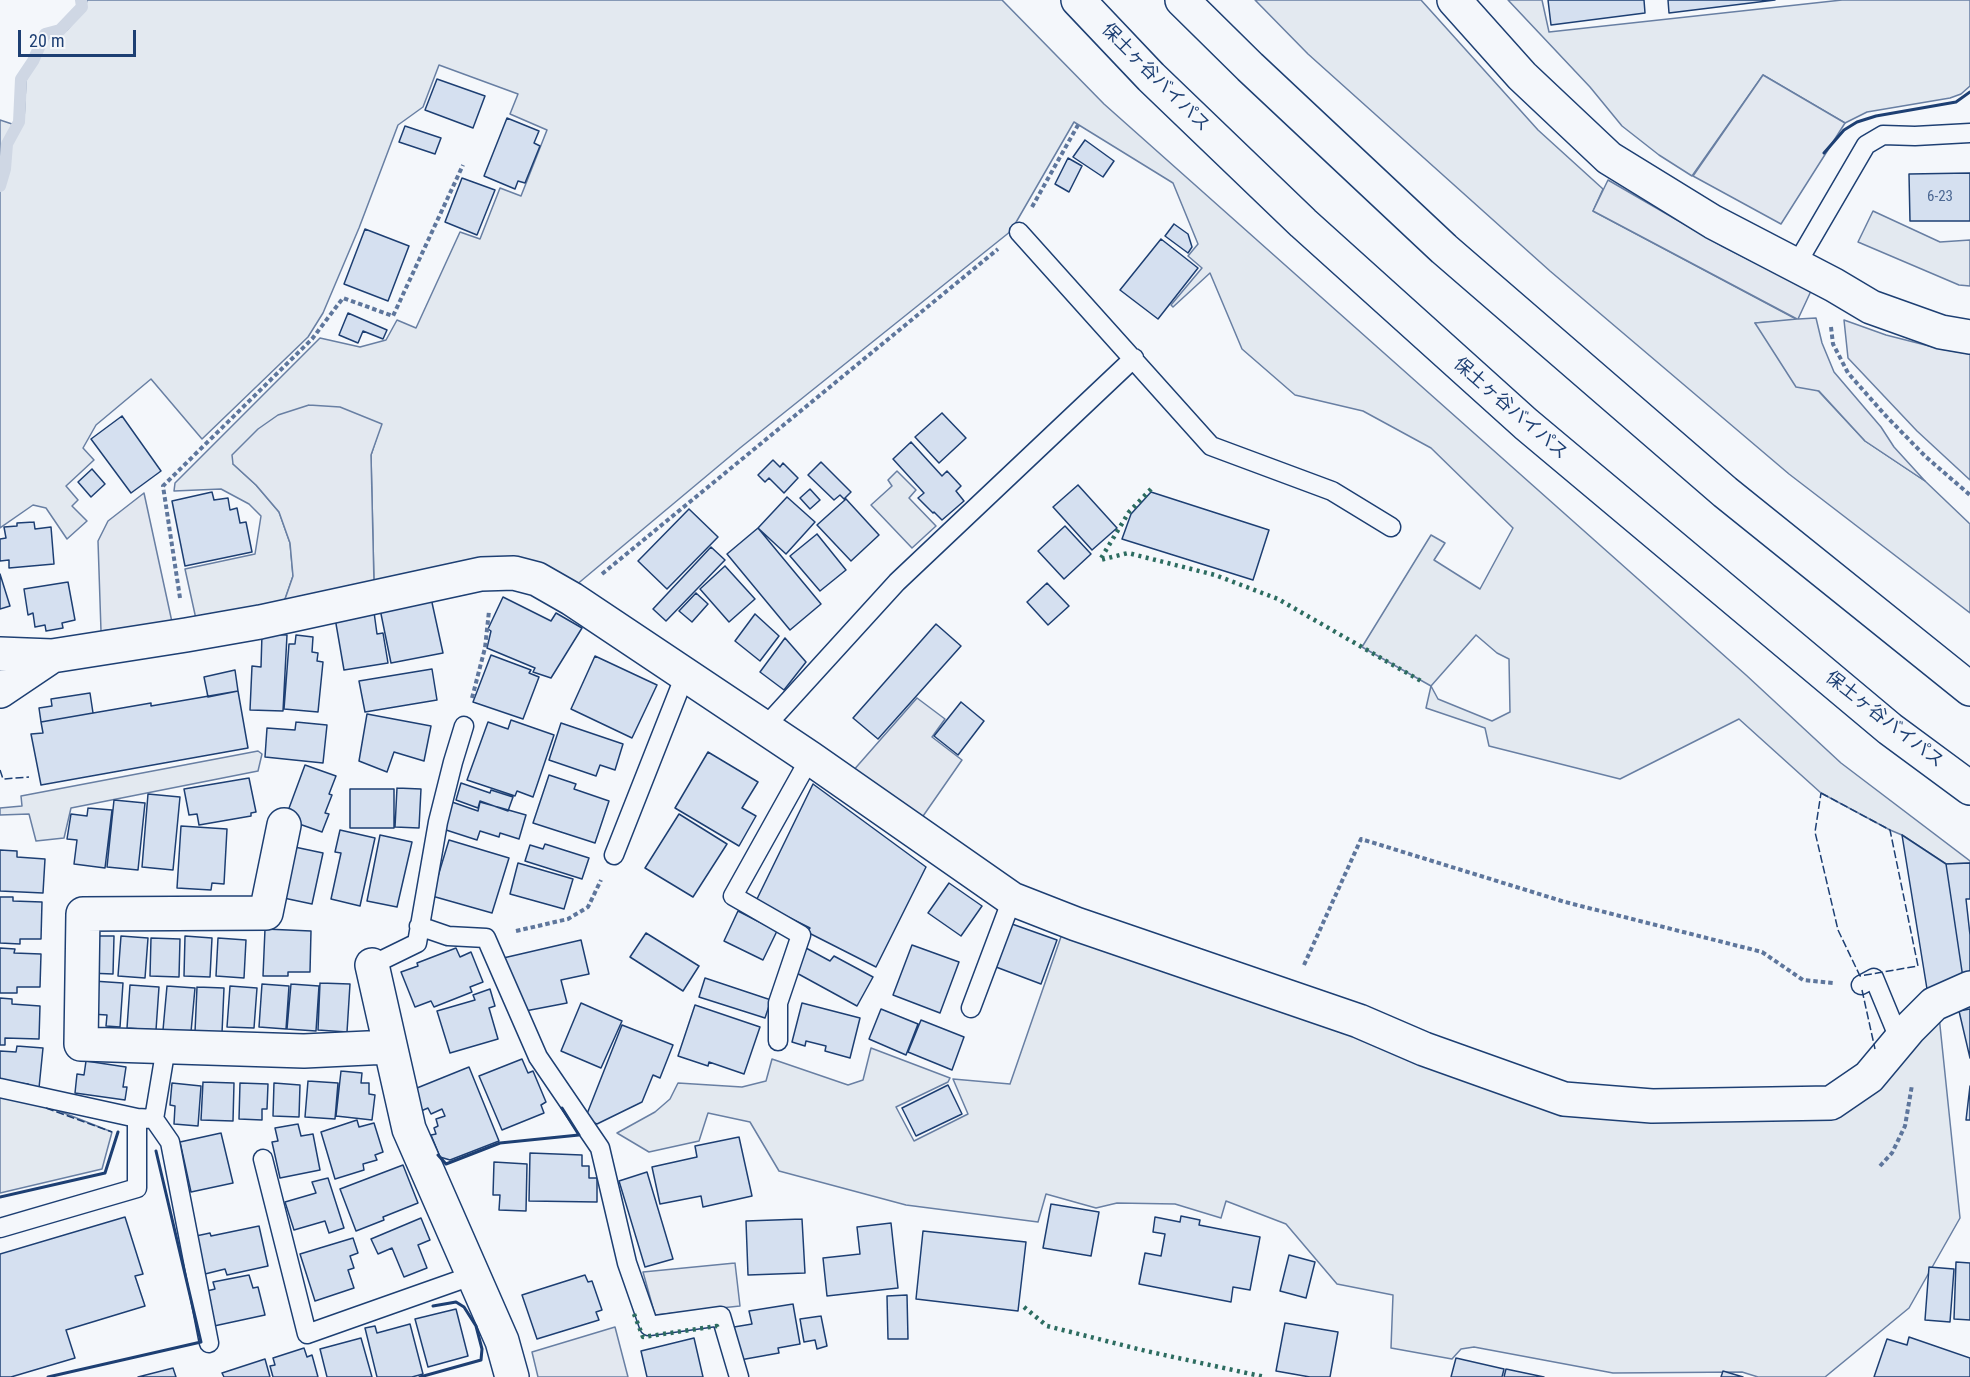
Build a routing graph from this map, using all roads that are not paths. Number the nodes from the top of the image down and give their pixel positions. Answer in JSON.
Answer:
{"nodes":[{"id":1,"x":1078,"y":0,"type":"edge"},
{"id":2,"x":1182,"y":0,"type":"edge"},
{"id":3,"x":1455,"y":0,"type":"edge"},
{"id":4,"x":1970,"y":133,"type":"edge"},
{"id":5,"x":1018,"y":232,"type":"road end"},
{"id":6,"x":1796,"y":265,"type":"junction"},
{"id":7,"x":1970,"y":337,"type":"edge"},
{"id":8,"x":1134,"y":358,"type":"junction"},
{"id":9,"x":1391,"y":527,"type":"dead end"},
{"id":10,"x":0,"y":654,"type":"edge"},
{"id":11,"x":52,"y":657,"type":"junction"},
{"id":12,"x":685,"y":675,"type":"junction"},
{"id":13,"x":1970,"y":689,"type":"edge"},
{"id":14,"x":0,"y":691,"type":"edge"},
{"id":15,"x":464,"y":726,"type":"road end"},
{"id":16,"x":764,"y":729,"type":"junction"},
{"id":17,"x":810,"y":758,"type":"junction"},
{"id":18,"x":1970,"y":788,"type":"edge"},
{"id":19,"x":284,"y":825,"type":"dead end"},
{"id":20,"x":614,"y":855,"type":"road end"},
{"id":21,"x":1012,"y":899,"type":"junction"},
{"id":22,"x":419,"y":926,"type":"junction"},
{"id":23,"x":372,"y":965,"type":"joint"},
{"id":24,"x":1861,"y":985,"type":"road end"},
{"id":25,"x":1970,"y":988,"type":"edge"},
{"id":26,"x":971,"y":1008,"type":"dead end"},
{"id":27,"x":1905,"y":1034,"type":"junction"},
{"id":28,"x":778,"y":1041,"type":"dead end"},
{"id":29,"x":166,"y":1047,"type":"junction"},
{"id":30,"x":389,"y":1047,"type":"junction"},
{"id":31,"x":0,"y":1088,"type":"edge"},
{"id":32,"x":146,"y":1118,"type":"junction"},
{"id":33,"x":263,"y":1159,"type":"dead end"},
{"id":34,"x":0,"y":1228,"type":"edge"},
{"id":35,"x":474,"y":1275,"type":"junction"},
{"id":36,"x":209,"y":1342,"type":"dead end"},
{"id":37,"x":512,"y":1377,"type":"edge"},
{"id":38,"x":739,"y":1377,"type":"edge"}],
"edges":[{"from":1,"to":18,"type":"main road","name":"保土ヶ谷バイパス"},
{"from":2,"to":13,"type":"main road"},
{"from":3,"to":6,"type":"main road"},
{"from":4,"to":6,"type":"lane"},
{"from":5,"to":8,"type":"lane"},
{"from":6,"to":7,"type":"main road"},
{"from":8,"to":9,"type":"lane"},
{"from":8,"to":16,"type":"lane"},
{"from":10,"to":11,"type":"main road"},
{"from":11,"to":12,"type":"main road"},
{"from":11,"to":14,"type":"main road"},
{"from":12,"to":16,"type":"main road"},
{"from":12,"to":20,"type":"lane"},
{"from":15,"to":22,"type":"lane"},
{"from":16,"to":17,"type":"main road"},
{"from":17,"to":21,"type":"main road"},
{"from":17,"to":28,"type":"lane"},
{"from":19,"to":29,"type":"main road"},
{"from":21,"to":26,"type":"lane"},
{"from":21,"to":27,"type":"main road"},
{"from":22,"to":23,"type":"lane"},
{"from":22,"to":38,"type":"lane"},
{"from":23,"to":30,"type":"main road"},
{"from":24,"to":27,"type":"lane"},
{"from":25,"to":27,"type":"main road"},
{"from":29,"to":30,"type":"main road"},
{"from":29,"to":32,"type":"lane"},
{"from":30,"to":35,"type":"main road"},
{"from":31,"to":32,"type":"lane"},
{"from":32,"to":34,"type":"lane"},
{"from":32,"to":36,"type":"lane"},
{"from":33,"to":35,"type":"lane"},
{"from":35,"to":37,"type":"main road"}]}
